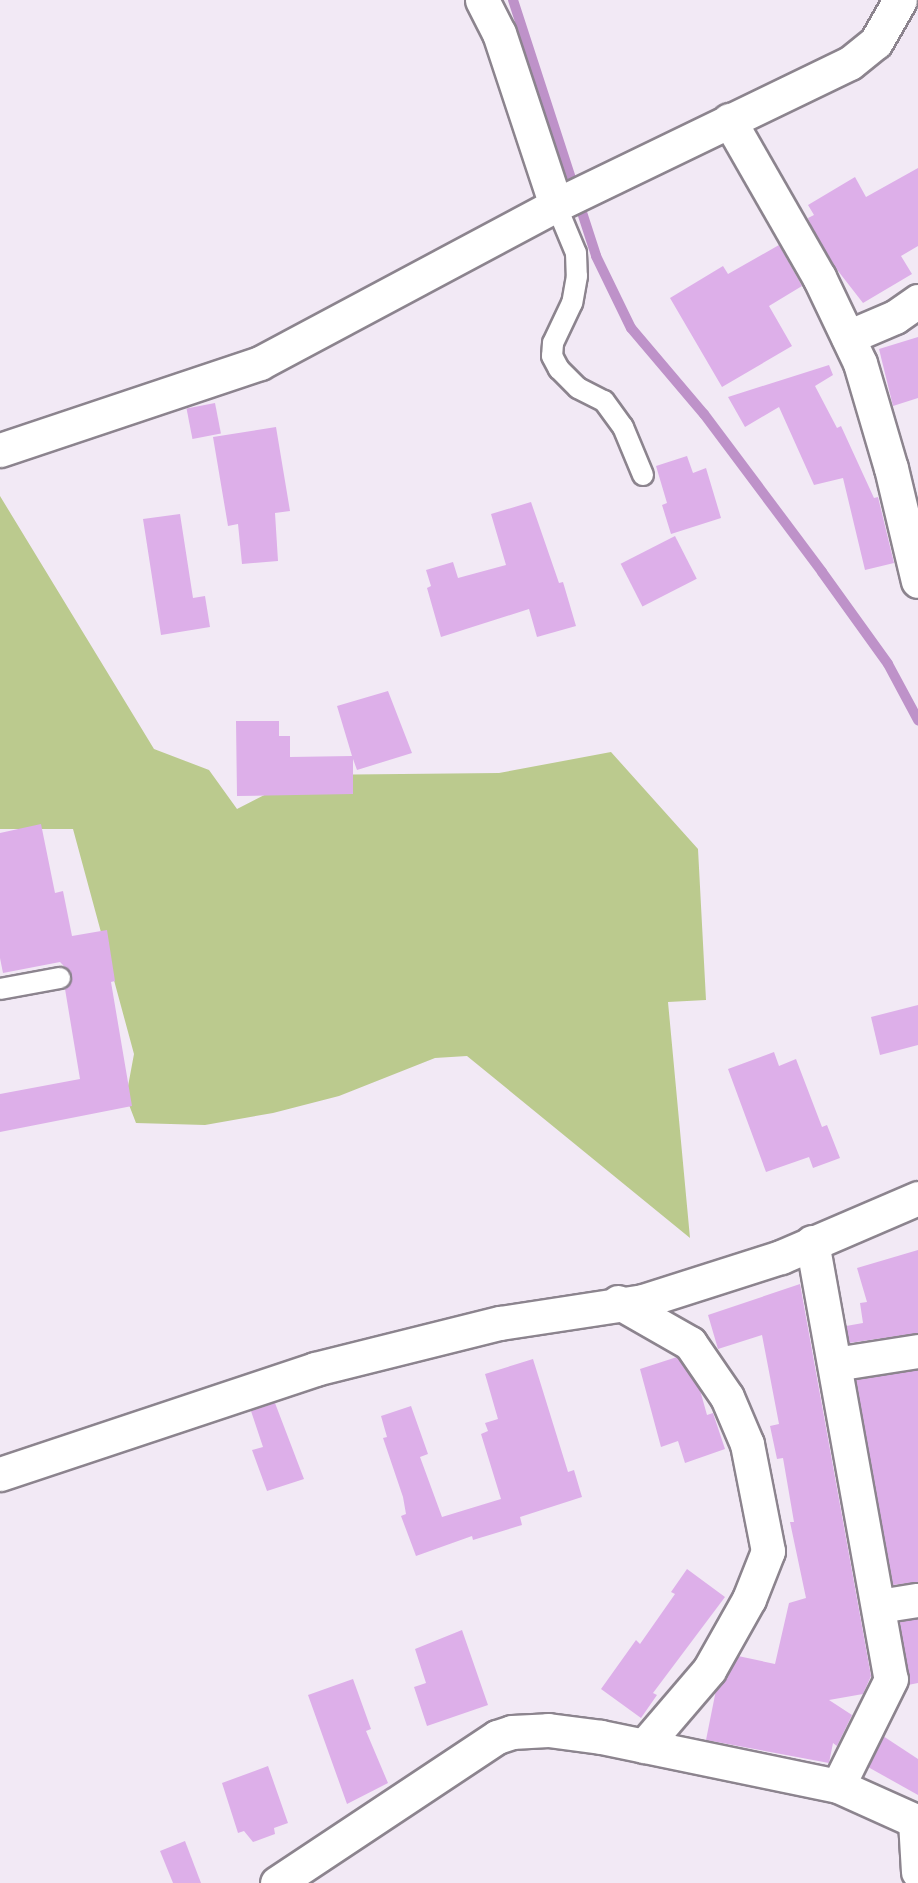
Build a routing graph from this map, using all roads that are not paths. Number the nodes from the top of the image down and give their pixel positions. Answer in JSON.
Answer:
{"nodes":[{"id":1,"x":482,"y":0,"type":"edge"},
{"id":2,"x":900,"y":0,"type":"edge"},
{"id":3,"x":729,"y":120,"type":"junction"},
{"id":4,"x":573,"y":196,"type":"junction"},
{"id":5,"x":918,"y":301,"type":"edge"},
{"id":6,"x":848,"y":337,"type":"junction"},
{"id":7,"x":0,"y":450,"type":"edge"},
{"id":8,"x":643,"y":475,"type":"dead end"},
{"id":9,"x":918,"y":581,"type":"edge"},
{"id":10,"x":60,"y":978,"type":"dead end"},
{"id":11,"x":0,"y":989,"type":"edge"},
{"id":12,"x":918,"y":1198,"type":"edge"},
{"id":13,"x":812,"y":1242,"type":"junction"},
{"id":14,"x":618,"y":1302,"type":"junction"},
{"id":15,"x":918,"y":1350,"type":"edge"},
{"id":16,"x":835,"y":1364,"type":"junction"},
{"id":17,"x":0,"y":1474,"type":"edge"},
{"id":18,"x":918,"y":1600,"type":"edge"},
{"id":19,"x":879,"y":1606,"type":"junction"},
{"id":20,"x":644,"y":1746,"type":"junction"},
{"id":21,"x":838,"y":1786,"type":"junction"},
{"id":22,"x":916,"y":1822,"type":"edge"},
{"id":23,"x":918,"y":1872,"type":"edge"},
{"id":24,"x":277,"y":1883,"type":"edge"}],
"edges":[{"from":1,"to":4,"type":"street"},
{"from":2,"to":3,"type":"street"},
{"from":3,"to":4,"type":"street"},
{"from":3,"to":6,"type":"street"},
{"from":4,"to":7,"type":"street"},
{"from":4,"to":8,"type":"lane"},
{"from":5,"to":6,"type":"street"},
{"from":6,"to":9,"type":"street"},
{"from":10,"to":11,"type":"lane"},
{"from":12,"to":13,"type":"street"},
{"from":13,"to":14,"type":"street"},
{"from":13,"to":16,"type":"street"},
{"from":14,"to":17,"type":"street"},
{"from":14,"to":20,"type":"street"},
{"from":15,"to":16,"type":"street"},
{"from":16,"to":19,"type":"street"},
{"from":18,"to":19,"type":"street"},
{"from":19,"to":21,"type":"street"},
{"from":20,"to":21,"type":"street"},
{"from":20,"to":24,"type":"street"},
{"from":21,"to":22,"type":"street"},
{"from":22,"to":23,"type":"street"}]}
